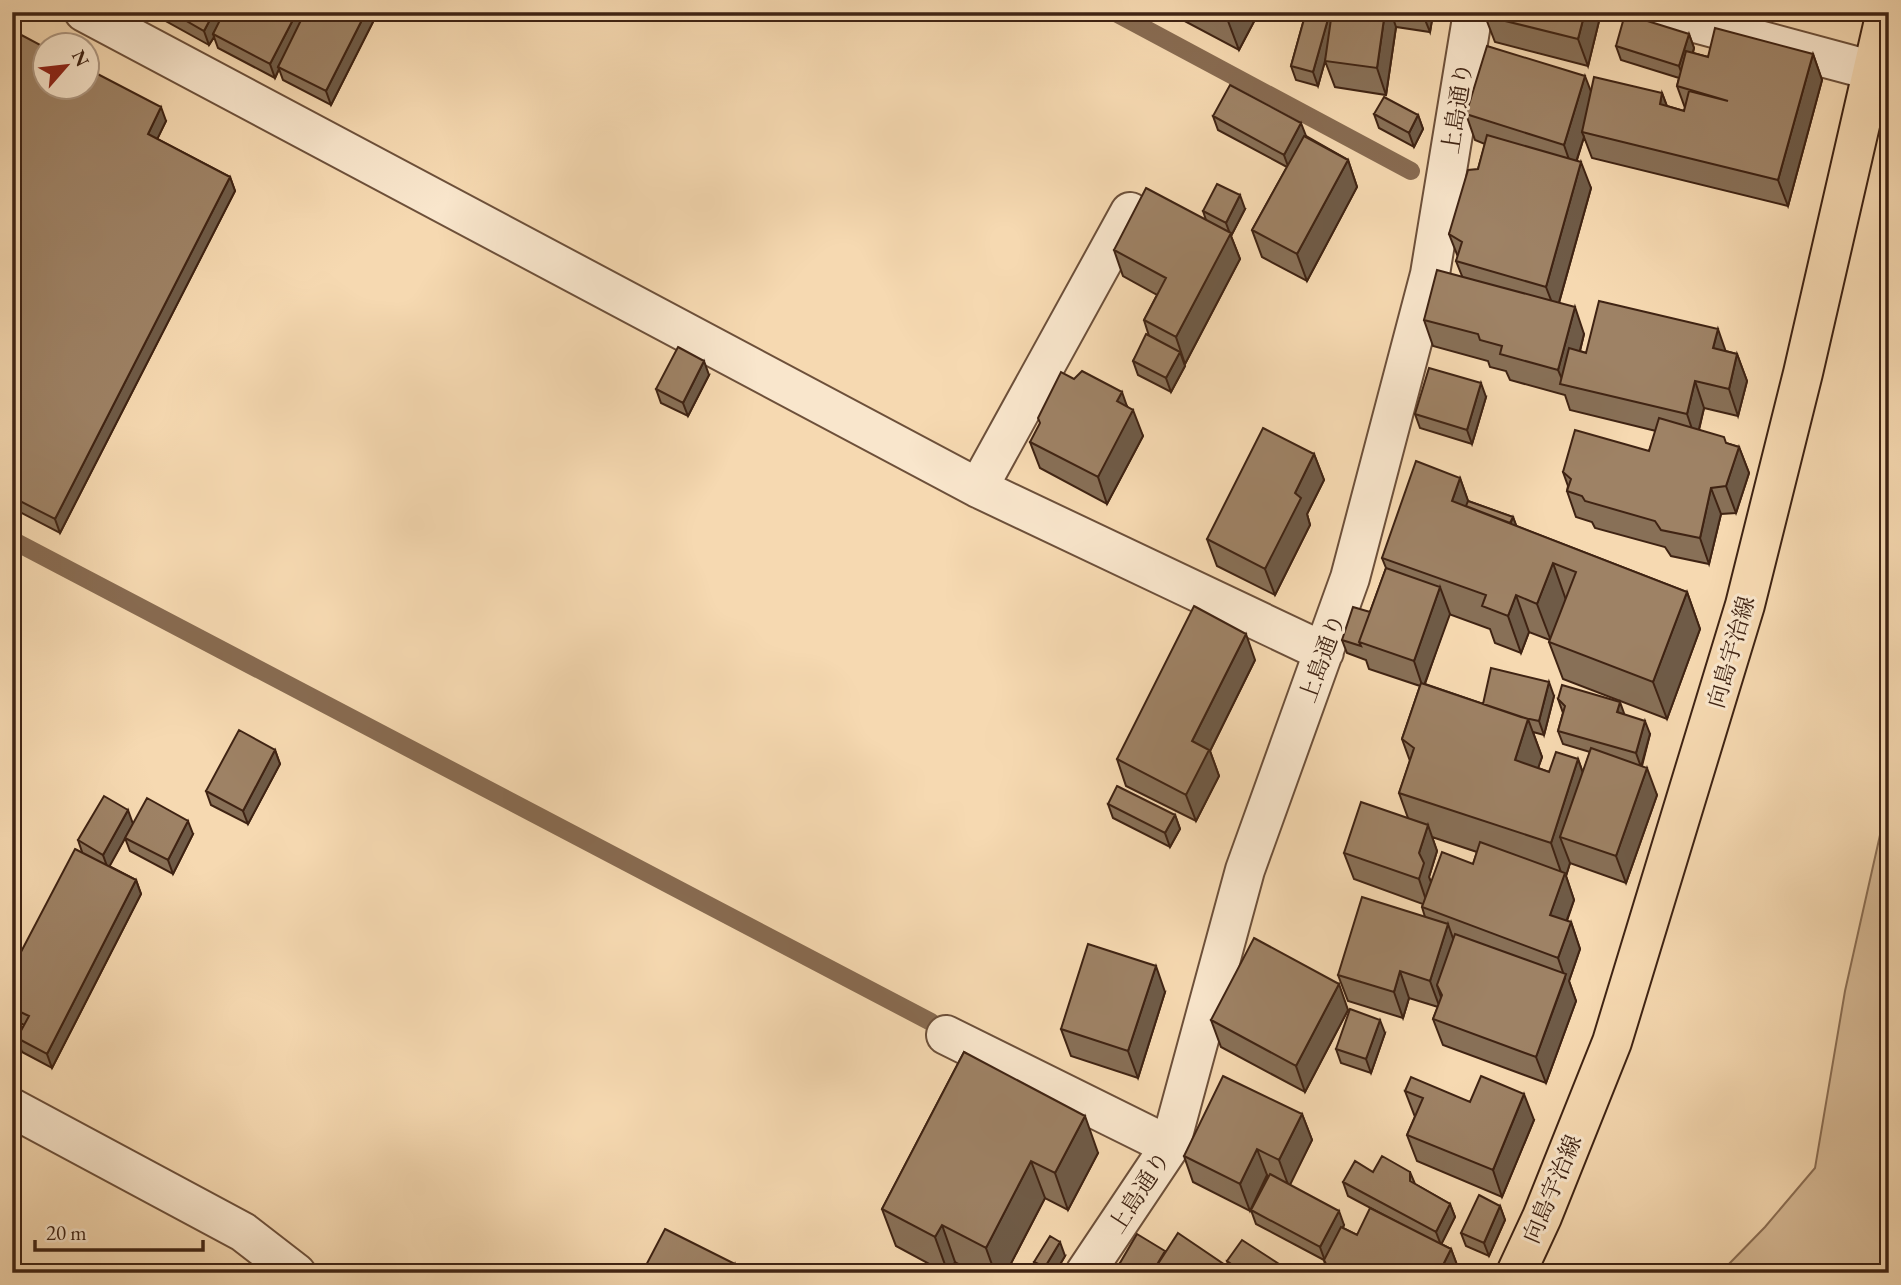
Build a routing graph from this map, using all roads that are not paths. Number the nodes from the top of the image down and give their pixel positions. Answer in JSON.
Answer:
{"nodes":[{"id":1,"x":85,"y":12,"type":"edge"},
{"id":2,"x":1473,"y":12,"type":"edge"},
{"id":3,"x":1654,"y":12,"type":"edge"},
{"id":4,"x":1886,"y":12,"type":"edge"},
{"id":5,"x":1874,"y":71,"type":"junction"},
{"id":6,"x":1130,"y":212,"type":"edge"},
{"id":7,"x":978,"y":488,"type":"junction"},
{"id":8,"x":1324,"y":652,"type":"junction"},
{"id":9,"x":946,"y":1035,"type":"dead end"},
{"id":10,"x":12,"y":1108,"type":"edge"},
{"id":11,"x":1170,"y":1146,"type":"junction"},
{"id":12,"x":296,"y":1273,"type":"edge"},
{"id":13,"x":1085,"y":1273,"type":"edge"},
{"id":14,"x":1516,"y":1273,"type":"edge"}],
"edges":[{"from":1,"to":7,"type":"street"},
{"from":2,"to":8,"type":"street","name":"上島通り"},
{"from":3,"to":5,"type":"street"},
{"from":4,"to":5,"type":"main road","name":"向島宇治線"},
{"from":5,"to":14,"type":"main road","name":"向島宇治線"},
{"from":6,"to":7,"type":"street"},
{"from":7,"to":8,"type":"street"},
{"from":8,"to":11,"type":"street","name":"上島通り"},
{"from":9,"to":11,"type":"street"},
{"from":10,"to":12,"type":"street"},
{"from":11,"to":13,"type":"street","name":"上島通り"}]}
